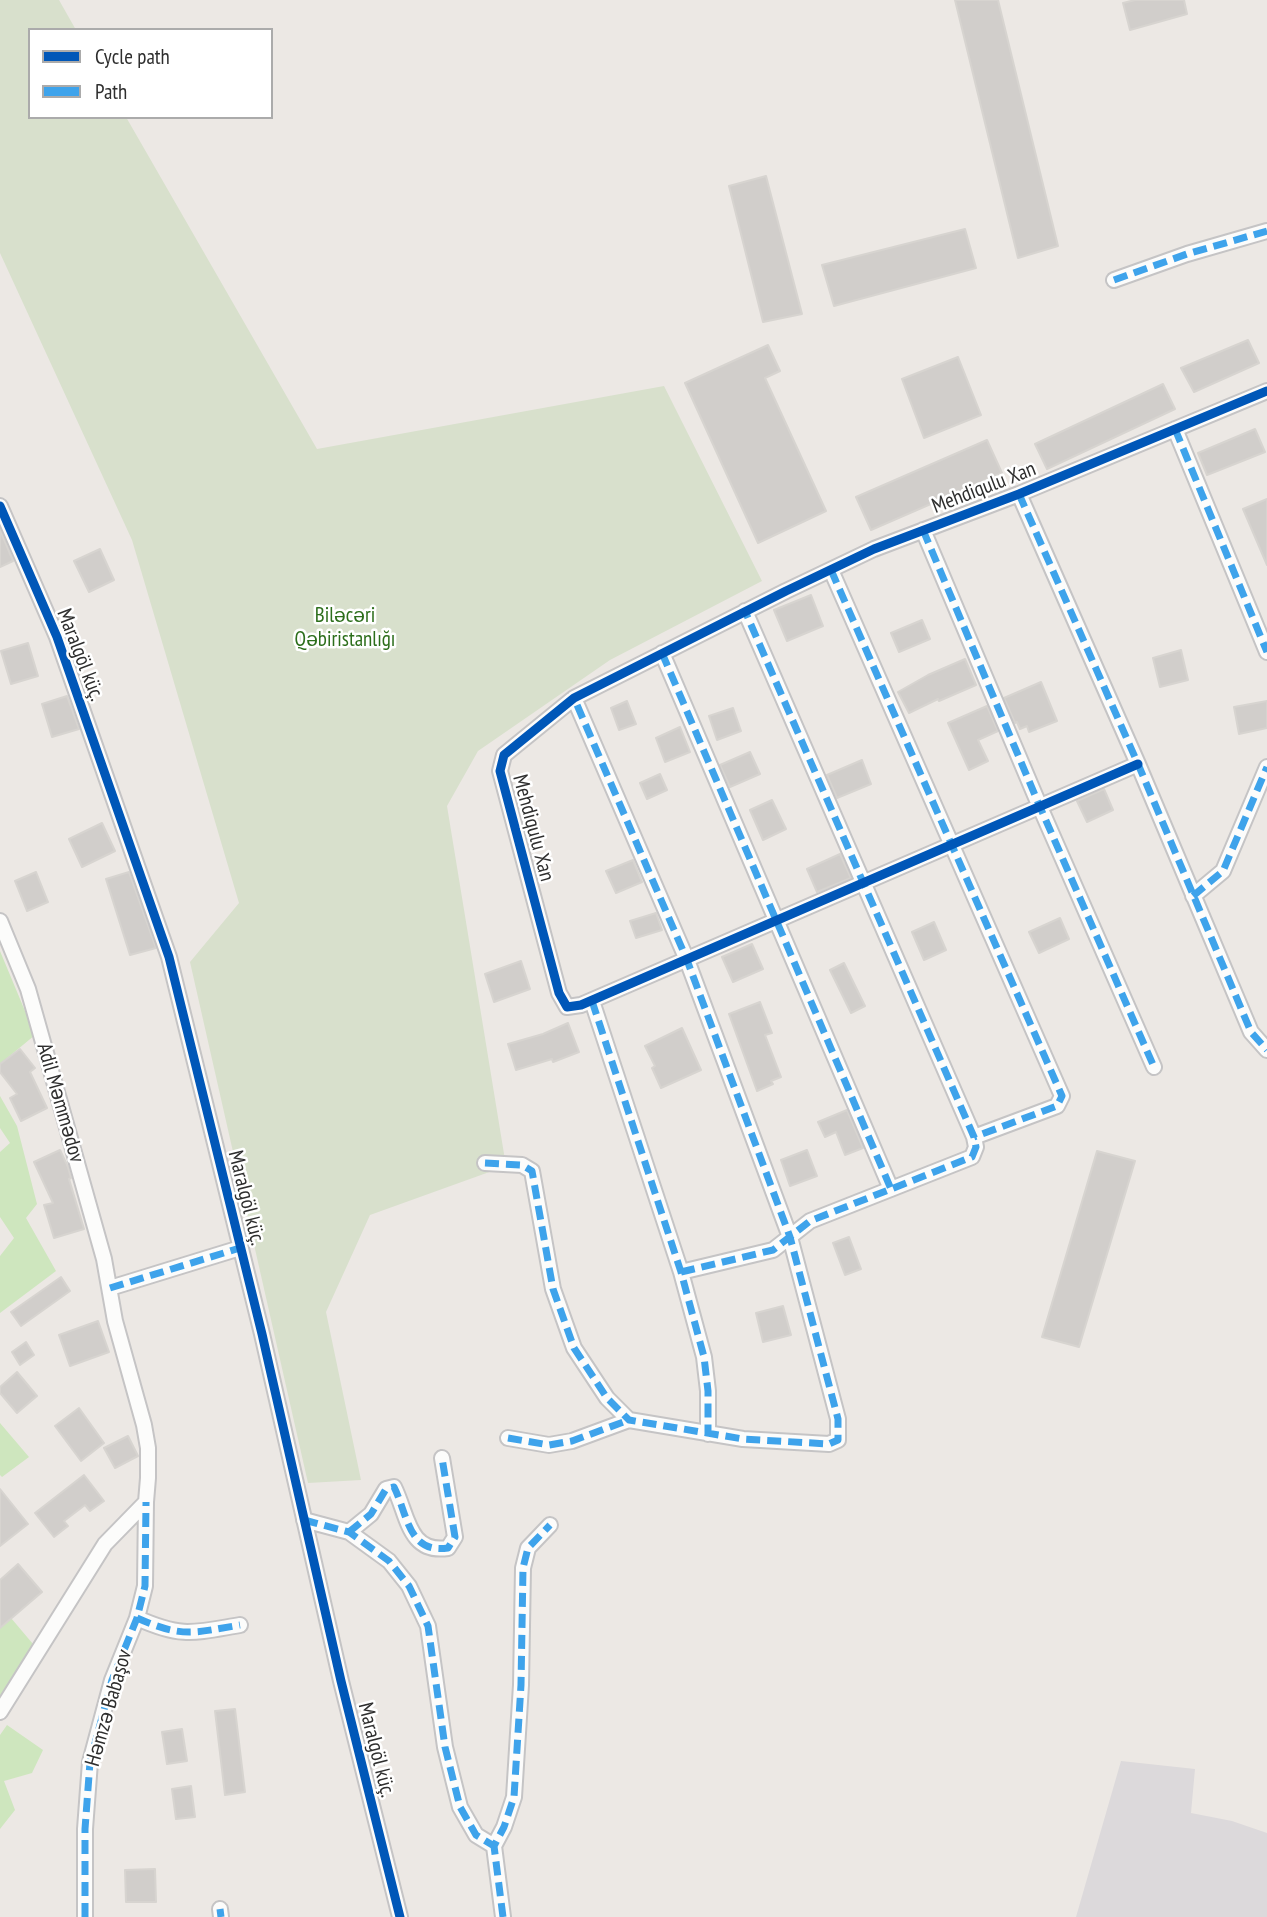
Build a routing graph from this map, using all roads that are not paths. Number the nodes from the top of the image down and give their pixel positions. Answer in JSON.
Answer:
{"nodes":[{"id":1,"x":1267,"y":231,"type":"edge"},
{"id":2,"x":1114,"y":280,"type":"dead end"},
{"id":3,"x":1267,"y":391,"type":"edge"},
{"id":4,"x":1175,"y":429,"type":"junction"},
{"id":5,"x":1019,"y":494,"type":"junction"},
{"id":6,"x":0,"y":506,"type":"edge"},
{"id":7,"x":923,"y":530,"type":"junction"},
{"id":8,"x":831,"y":570,"type":"junction"},
{"id":9,"x":745,"y":611,"type":"junction"},
{"id":10,"x":1267,"y":652,"type":"edge"},
{"id":11,"x":662,"y":653,"type":"junction"},
{"id":12,"x":574,"y":698,"type":"junction"},
{"id":13,"x":1138,"y":764,"type":"junction"},
{"id":14,"x":1267,"y":767,"type":"edge"},
{"id":15,"x":1040,"y":807,"type":"junction"},
{"id":16,"x":951,"y":845,"type":"junction"},
{"id":17,"x":864,"y":883,"type":"junction"},
{"id":18,"x":1194,"y":896,"type":"junction"},
{"id":19,"x":0,"y":921,"type":"edge"},
{"id":20,"x":777,"y":921,"type":"junction"},
{"id":21,"x":687,"y":960,"type":"junction"},
{"id":22,"x":592,"y":1001,"type":"junction"},
{"id":23,"x":1267,"y":1050,"type":"edge"},
{"id":24,"x":1154,"y":1067,"type":"dead end"},
{"id":25,"x":974,"y":1137,"type":"junction"},
{"id":26,"x":485,"y":1163,"type":"dead end"},
{"id":27,"x":891,"y":1189,"type":"junction"},
{"id":28,"x":790,"y":1237,"type":"junction"},
{"id":29,"x":240,"y":1248,"type":"junction"},
{"id":30,"x":681,"y":1272,"type":"junction"},
{"id":31,"x":110,"y":1288,"type":"junction"},
{"id":32,"x":629,"y":1420,"type":"junction"},
{"id":33,"x":708,"y":1434,"type":"junction"},
{"id":34,"x":508,"y":1438,"type":"dead end"},
{"id":35,"x":442,"y":1458,"type":"dead end"},
{"id":36,"x":146,"y":1502,"type":"junction"},
{"id":37,"x":304,"y":1520,"type":"junction"},
{"id":38,"x":550,"y":1525,"type":"dead end"},
{"id":39,"x":349,"y":1532,"type":"junction"},
{"id":40,"x":137,"y":1618,"type":"junction"},
{"id":41,"x":240,"y":1625,"type":"dead end"},
{"id":42,"x":0,"y":1712,"type":"edge"},
{"id":43,"x":494,"y":1846,"type":"junction"},
{"id":44,"x":85,"y":1917,"type":"edge"},
{"id":45,"x":400,"y":1917,"type":"edge"},
{"id":46,"x":503,"y":1917,"type":"edge"}],
"edges":[{"from":1,"to":2,"type":"street"},
{"from":3,"to":4,"type":"street","name":"Mehdiqulu Xan"},
{"from":4,"to":5,"type":"street","name":"Mehdiqulu Xan"},
{"from":4,"to":10,"type":"street"},
{"from":5,"to":7,"type":"street","name":"Mehdiqulu Xan"},
{"from":5,"to":13,"type":"street"},
{"from":6,"to":29,"type":"street","name":"Maralgöl küç."},
{"from":7,"to":8,"type":"street","name":"Mehdiqulu Xan"},
{"from":7,"to":15,"type":"street"},
{"from":8,"to":9,"type":"street","name":"Mehdiqulu Xan"},
{"from":8,"to":16,"type":"street"},
{"from":9,"to":11,"type":"street","name":"Mehdiqulu Xan"},
{"from":9,"to":17,"type":"street"},
{"from":11,"to":12,"type":"street","name":"Mehdiqulu Xan"},
{"from":11,"to":20,"type":"street"},
{"from":12,"to":21,"type":"street"},
{"from":12,"to":22,"type":"street","name":"Mehdiqulu Xan"},
{"from":13,"to":15,"type":"street","name":"Mehdiqulu Xan"},
{"from":13,"to":18,"type":"street"},
{"from":14,"to":18,"type":"street"},
{"from":15,"to":16,"type":"street","name":"Mehdiqulu Xan"},
{"from":15,"to":24,"type":"street"},
{"from":16,"to":17,"type":"street","name":"Mehdiqulu Xan"},
{"from":16,"to":25,"type":"street"},
{"from":17,"to":20,"type":"street","name":"Mehdiqulu Xan"},
{"from":17,"to":25,"type":"street"},
{"from":18,"to":23,"type":"street"},
{"from":19,"to":31,"type":"street","name":"Adil Məmmədov"},
{"from":20,"to":21,"type":"street","name":"Mehdiqulu Xan"},
{"from":20,"to":27,"type":"street"},
{"from":21,"to":22,"type":"street","name":"Mehdiqulu Xan"},
{"from":21,"to":28,"type":"street"},
{"from":22,"to":30,"type":"street"},
{"from":25,"to":27,"type":"street"},
{"from":26,"to":32,"type":"street"},
{"from":27,"to":28,"type":"street"},
{"from":28,"to":30,"type":"street"},
{"from":28,"to":33,"type":"street"},
{"from":29,"to":31,"type":"street"},
{"from":29,"to":37,"type":"street","name":"Maralgöl küç."},
{"from":30,"to":33,"type":"street"},
{"from":31,"to":36,"type":"street","name":"Həmzə Babaşov"},
{"from":32,"to":33,"type":"street"},
{"from":32,"to":34,"type":"street"},
{"from":35,"to":39,"type":"street"},
{"from":36,"to":40,"type":"street","name":"Həmzə Babaşov"},
{"from":36,"to":42,"type":"street"},
{"from":37,"to":39,"type":"street"},
{"from":37,"to":45,"type":"street","name":"Maralgöl küç."},
{"from":38,"to":43,"type":"street"},
{"from":39,"to":43,"type":"street"},
{"from":40,"to":41,"type":"street"},
{"from":40,"to":44,"type":"street","name":"Həmzə Babaşov"},
{"from":43,"to":46,"type":"street"}]}
